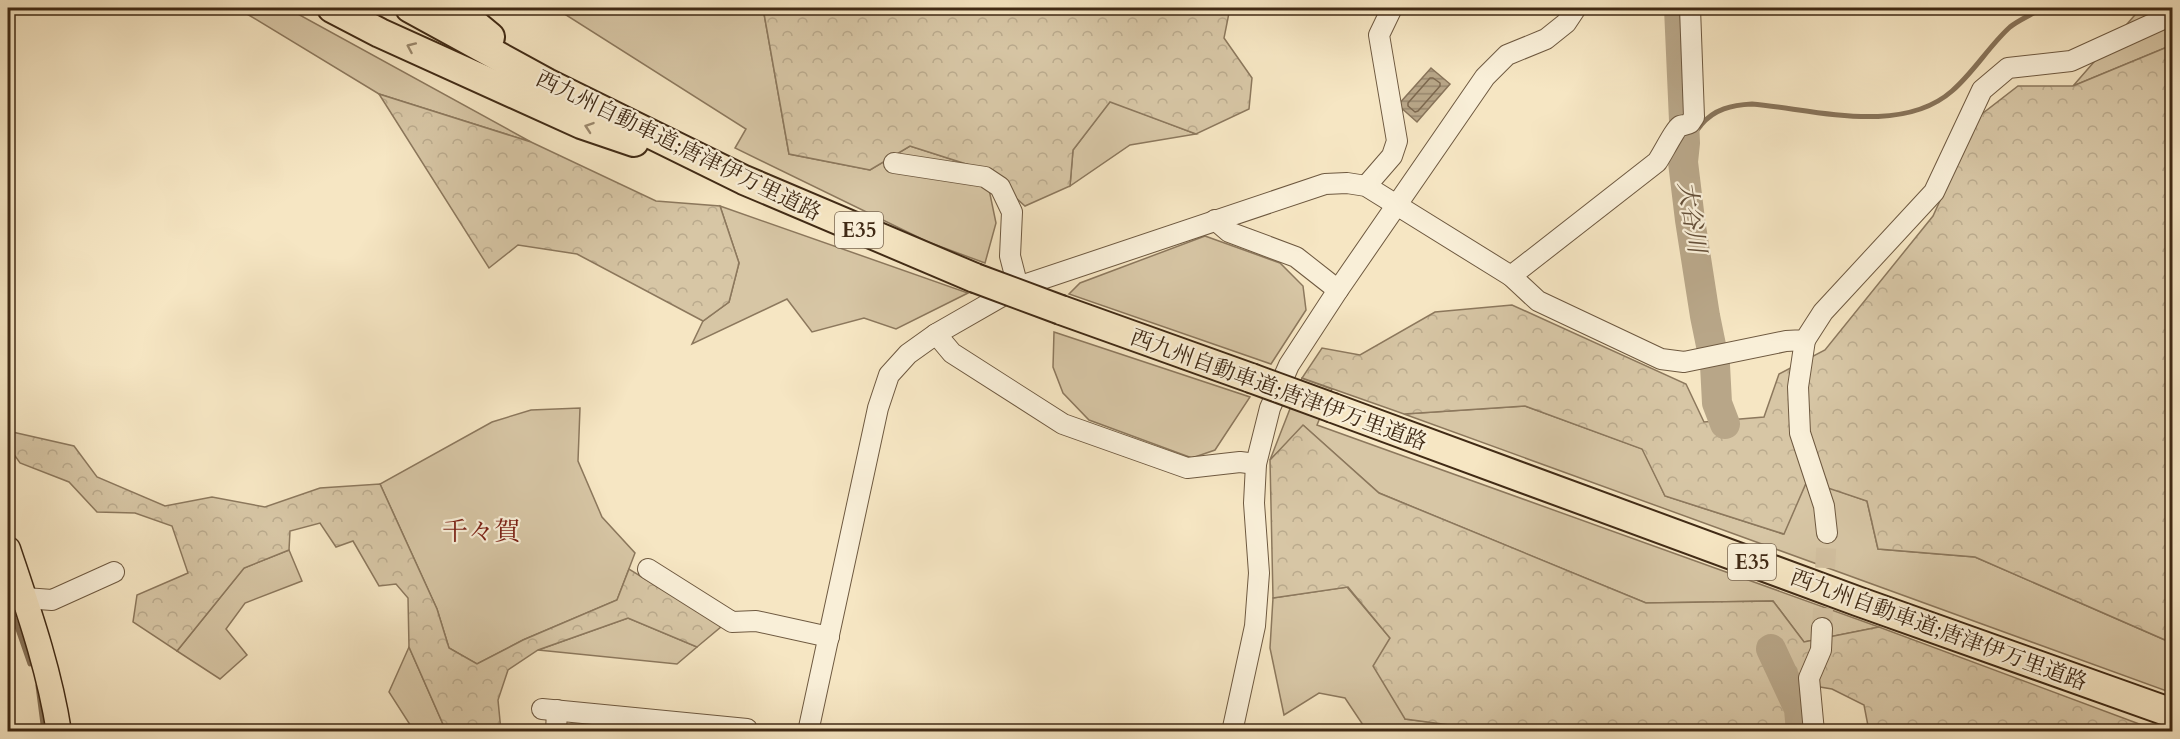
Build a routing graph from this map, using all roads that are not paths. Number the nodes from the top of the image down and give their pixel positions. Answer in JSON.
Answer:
{"nodes":[{"id":1,"x":332,"y":8,"type":"edge"},
{"id":2,"x":410,"y":8,"type":"edge"},
{"id":3,"x":455,"y":8,"type":"edge"},
{"id":4,"x":1392,"y":8,"type":"edge"},
{"id":5,"x":1576,"y":8,"type":"edge"},
{"id":6,"x":1690,"y":8,"type":"edge"},
{"id":7,"x":2172,"y":15,"type":"edge"},
{"id":8,"x":547,"y":83,"type":"junction"},
{"id":9,"x":894,"y":164,"type":"dead end"},
{"id":10,"x":744,"y":180,"type":"junction"},
{"id":11,"x":1366,"y":186,"type":"junction"},
{"id":12,"x":1396,"y":205,"type":"junction"},
{"id":13,"x":1215,"y":220,"type":"junction"},
{"id":14,"x":1511,"y":276,"type":"junction"},
{"id":15,"x":1018,"y":286,"type":"junction"},
{"id":16,"x":1338,"y":290,"type":"junction"},
{"id":17,"x":936,"y":334,"type":"junction"},
{"id":18,"x":1805,"y":340,"type":"junction"},
{"id":19,"x":1256,"y":464,"type":"junction"},
{"id":20,"x":1827,"y":534,"type":"tunnel mouth"},
{"id":21,"x":8,"y":549,"type":"edge"},
{"id":22,"x":648,"y":569,"type":"dead end"},
{"id":23,"x":114,"y":572,"type":"dead end"},
{"id":24,"x":16,"y":600,"type":"edge"},
{"id":25,"x":1822,"y":628,"type":"tunnel mouth"},
{"id":26,"x":829,"y":637,"type":"junction"},
{"id":27,"x":2172,"y":713,"type":"edge"},
{"id":28,"x":59,"y":732,"type":"edge"},
{"id":29,"x":556,"y":732,"type":"edge"},
{"id":30,"x":747,"y":732,"type":"edge"},
{"id":31,"x":808,"y":732,"type":"edge"},
{"id":32,"x":1232,"y":732,"type":"edge"},
{"id":33,"x":1814,"y":732,"type":"edge"}],
"edges":[{"from":10,"to":1,"type":"highway","one_way":true},
{"from":2,"to":8,"type":"highway","name":"西九州自動車道;唐津伊万里道路","number":"E35"},
{"from":3,"to":8,"type":"highway"},
{"from":4,"to":11,"type":"street"},
{"from":5,"to":12,"type":"street"},
{"from":6,"to":14,"type":"street"},
{"from":7,"to":18,"type":"street"},
{"from":8,"to":10,"type":"highway","name":"西九州自動車道;唐津伊万里道路","number":"E35"},
{"from":9,"to":15,"type":"street"},
{"from":10,"to":27,"type":"highway","name":"西九州自動車道;唐津伊万里道路","number":"E35","bridge":true},
{"from":11,"to":12,"type":"street"},
{"from":11,"to":13,"type":"street"},
{"from":12,"to":14,"type":"street"},
{"from":12,"to":16,"type":"street"},
{"from":13,"to":15,"type":"street"},
{"from":13,"to":16,"type":"street"},
{"from":14,"to":18,"type":"street"},
{"from":15,"to":17,"type":"street"},
{"from":16,"to":19,"type":"street"},
{"from":17,"to":19,"type":"street"},
{"from":17,"to":26,"type":"street"},
{"from":18,"to":20,"type":"street"},
{"from":19,"to":32,"type":"street"},
{"from":21,"to":24,"type":"main road"},
{"from":22,"to":26,"type":"street"},
{"from":23,"to":24,"type":"street"},
{"from":24,"to":28,"type":"main road"},
{"from":25,"to":33,"type":"street"},
{"from":26,"to":31,"type":"street"},
{"from":29,"to":30,"type":"street"}]}
